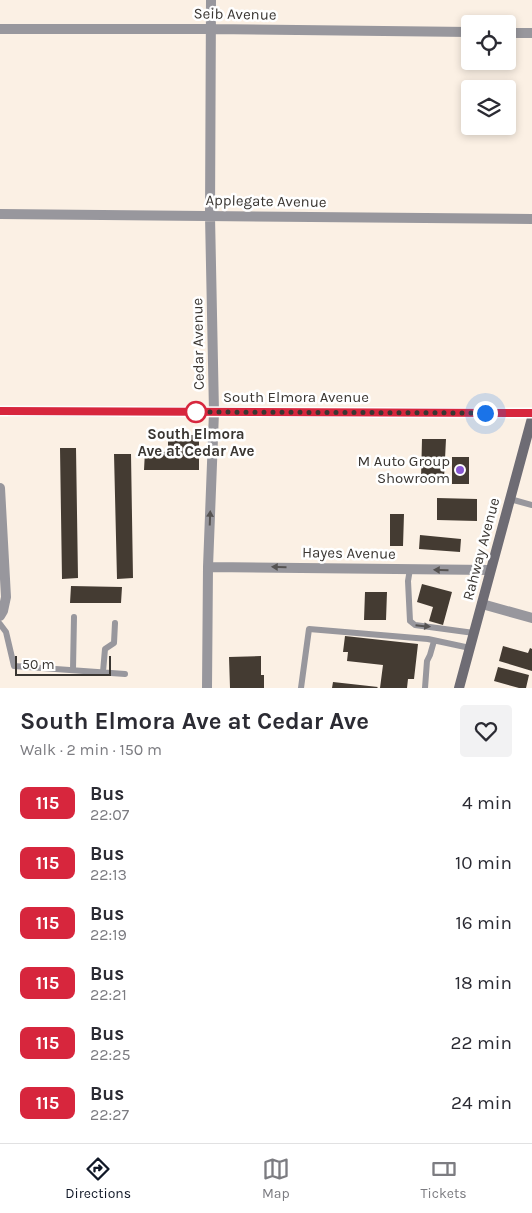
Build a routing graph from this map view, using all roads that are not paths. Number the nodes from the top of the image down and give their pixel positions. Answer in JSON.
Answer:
{"nodes":[{"id":1,"x":211,"y":0,"type":"edge"},
{"id":2,"x":0,"y":29,"type":"edge"},
{"id":3,"x":211,"y":29,"type":"junction"},
{"id":4,"x":461,"y":32,"type":"edge"},
{"id":5,"x":516,"y":33,"type":"edge"},
{"id":6,"x":532,"y":33,"type":"edge"},
{"id":7,"x":0,"y":214,"type":"edge"},
{"id":8,"x":210,"y":216,"type":"junction"},
{"id":9,"x":532,"y":219,"type":"edge"},
{"id":10,"x":0,"y":411,"type":"edge"},
{"id":11,"x":214,"y":412,"type":"junction"},
{"id":12,"x":532,"y":413,"type":"edge"},
{"id":13,"x":532,"y":418,"type":"edge"},
{"id":14,"x":528,"y":450,"type":"edge"},
{"id":15,"x":0,"y":488,"type":"edge"},
{"id":16,"x":510,"y":499,"type":"junction"},
{"id":17,"x":532,"y":505,"type":"edge"},
{"id":18,"x":208,"y":567,"type":"junction"},
{"id":19,"x":410,"y":569,"type":"junction"},
{"id":20,"x":490,"y":570,"type":"junction"},
{"id":21,"x":482,"y":604,"type":"junction"},
{"id":22,"x":0,"y":616,"type":"edge"},
{"id":23,"x":74,"y":617,"type":"dead end"},
{"id":24,"x":532,"y":618,"type":"edge"},
{"id":25,"x":116,"y":623,"type":"dead end"},
{"id":26,"x":0,"y":624,"type":"edge"},
{"id":27,"x":474,"y":633,"type":"junction"},
{"id":28,"x":434,"y":641,"type":"junction"},
{"id":29,"x":470,"y":648,"type":"junction"},
{"id":30,"x":73,"y":669,"type":"junction"},
{"id":31,"x":103,"y":672,"type":"junction"},
{"id":32,"x":125,"y":674,"type":"dead end"},
{"id":33,"x":207,"y":688,"type":"edge"},
{"id":34,"x":301,"y":688,"type":"edge"},
{"id":35,"x":425,"y":688,"type":"edge"},
{"id":36,"x":459,"y":688,"type":"edge"}],
"edges":[{"from":1,"to":3,"type":"street","name":"Cedar Avenue"},
{"from":2,"to":3,"type":"street","name":"Seib Avenue"},
{"from":3,"to":4,"type":"street","name":"Seib Avenue"},
{"from":3,"to":8,"type":"street","name":"Cedar Avenue"},
{"from":5,"to":6,"type":"street"},
{"from":7,"to":8,"type":"street","name":"Applegate Avenue"},
{"from":8,"to":9,"type":"street","name":"Applegate Avenue"},
{"from":8,"to":11,"type":"street","name":"Cedar Avenue"},
{"from":10,"to":11,"type":"main road","name":"South Elmora Avenue"},
{"from":11,"to":12,"type":"main road","name":"South Elmora Avenue"},
{"from":18,"to":11,"type":"street","name":"Cedar Avenue","one_way":true},
{"from":13,"to":14,"type":"main road","name":"Rahway Avenue"},
{"from":14,"to":16,"type":"main road","name":"Rahway Avenue"},
{"from":15,"to":22,"type":"street"},
{"from":16,"to":17,"type":"lane"},
{"from":16,"to":20,"type":"main road","name":"Rahway Avenue"},
{"from":19,"to":18,"type":"street","name":"Hayes Avenue","one_way":true},
{"from":18,"to":33,"type":"street","name":"Cedar Avenue"},
{"from":20,"to":19,"type":"street","name":"Hayes Avenue","one_way":true},
{"from":19,"to":27,"type":"lane","one_way":true},
{"from":20,"to":21,"type":"main road","name":"Rahway Avenue"},
{"from":21,"to":24,"type":"street"},
{"from":21,"to":27,"type":"main road","name":"Rahway Avenue"},
{"from":23,"to":30,"type":"lane"},
{"from":25,"to":31,"type":"lane"},
{"from":26,"to":30,"type":"lane"},
{"from":27,"to":29,"type":"main road","name":"Rahway Avenue"},
{"from":28,"to":29,"type":"lane"},
{"from":28,"to":34,"type":"lane"},
{"from":28,"to":35,"type":"lane"},
{"from":29,"to":36,"type":"main road","name":"Rahway Avenue"},
{"from":30,"to":31,"type":"lane"},
{"from":31,"to":32,"type":"lane"}]}
